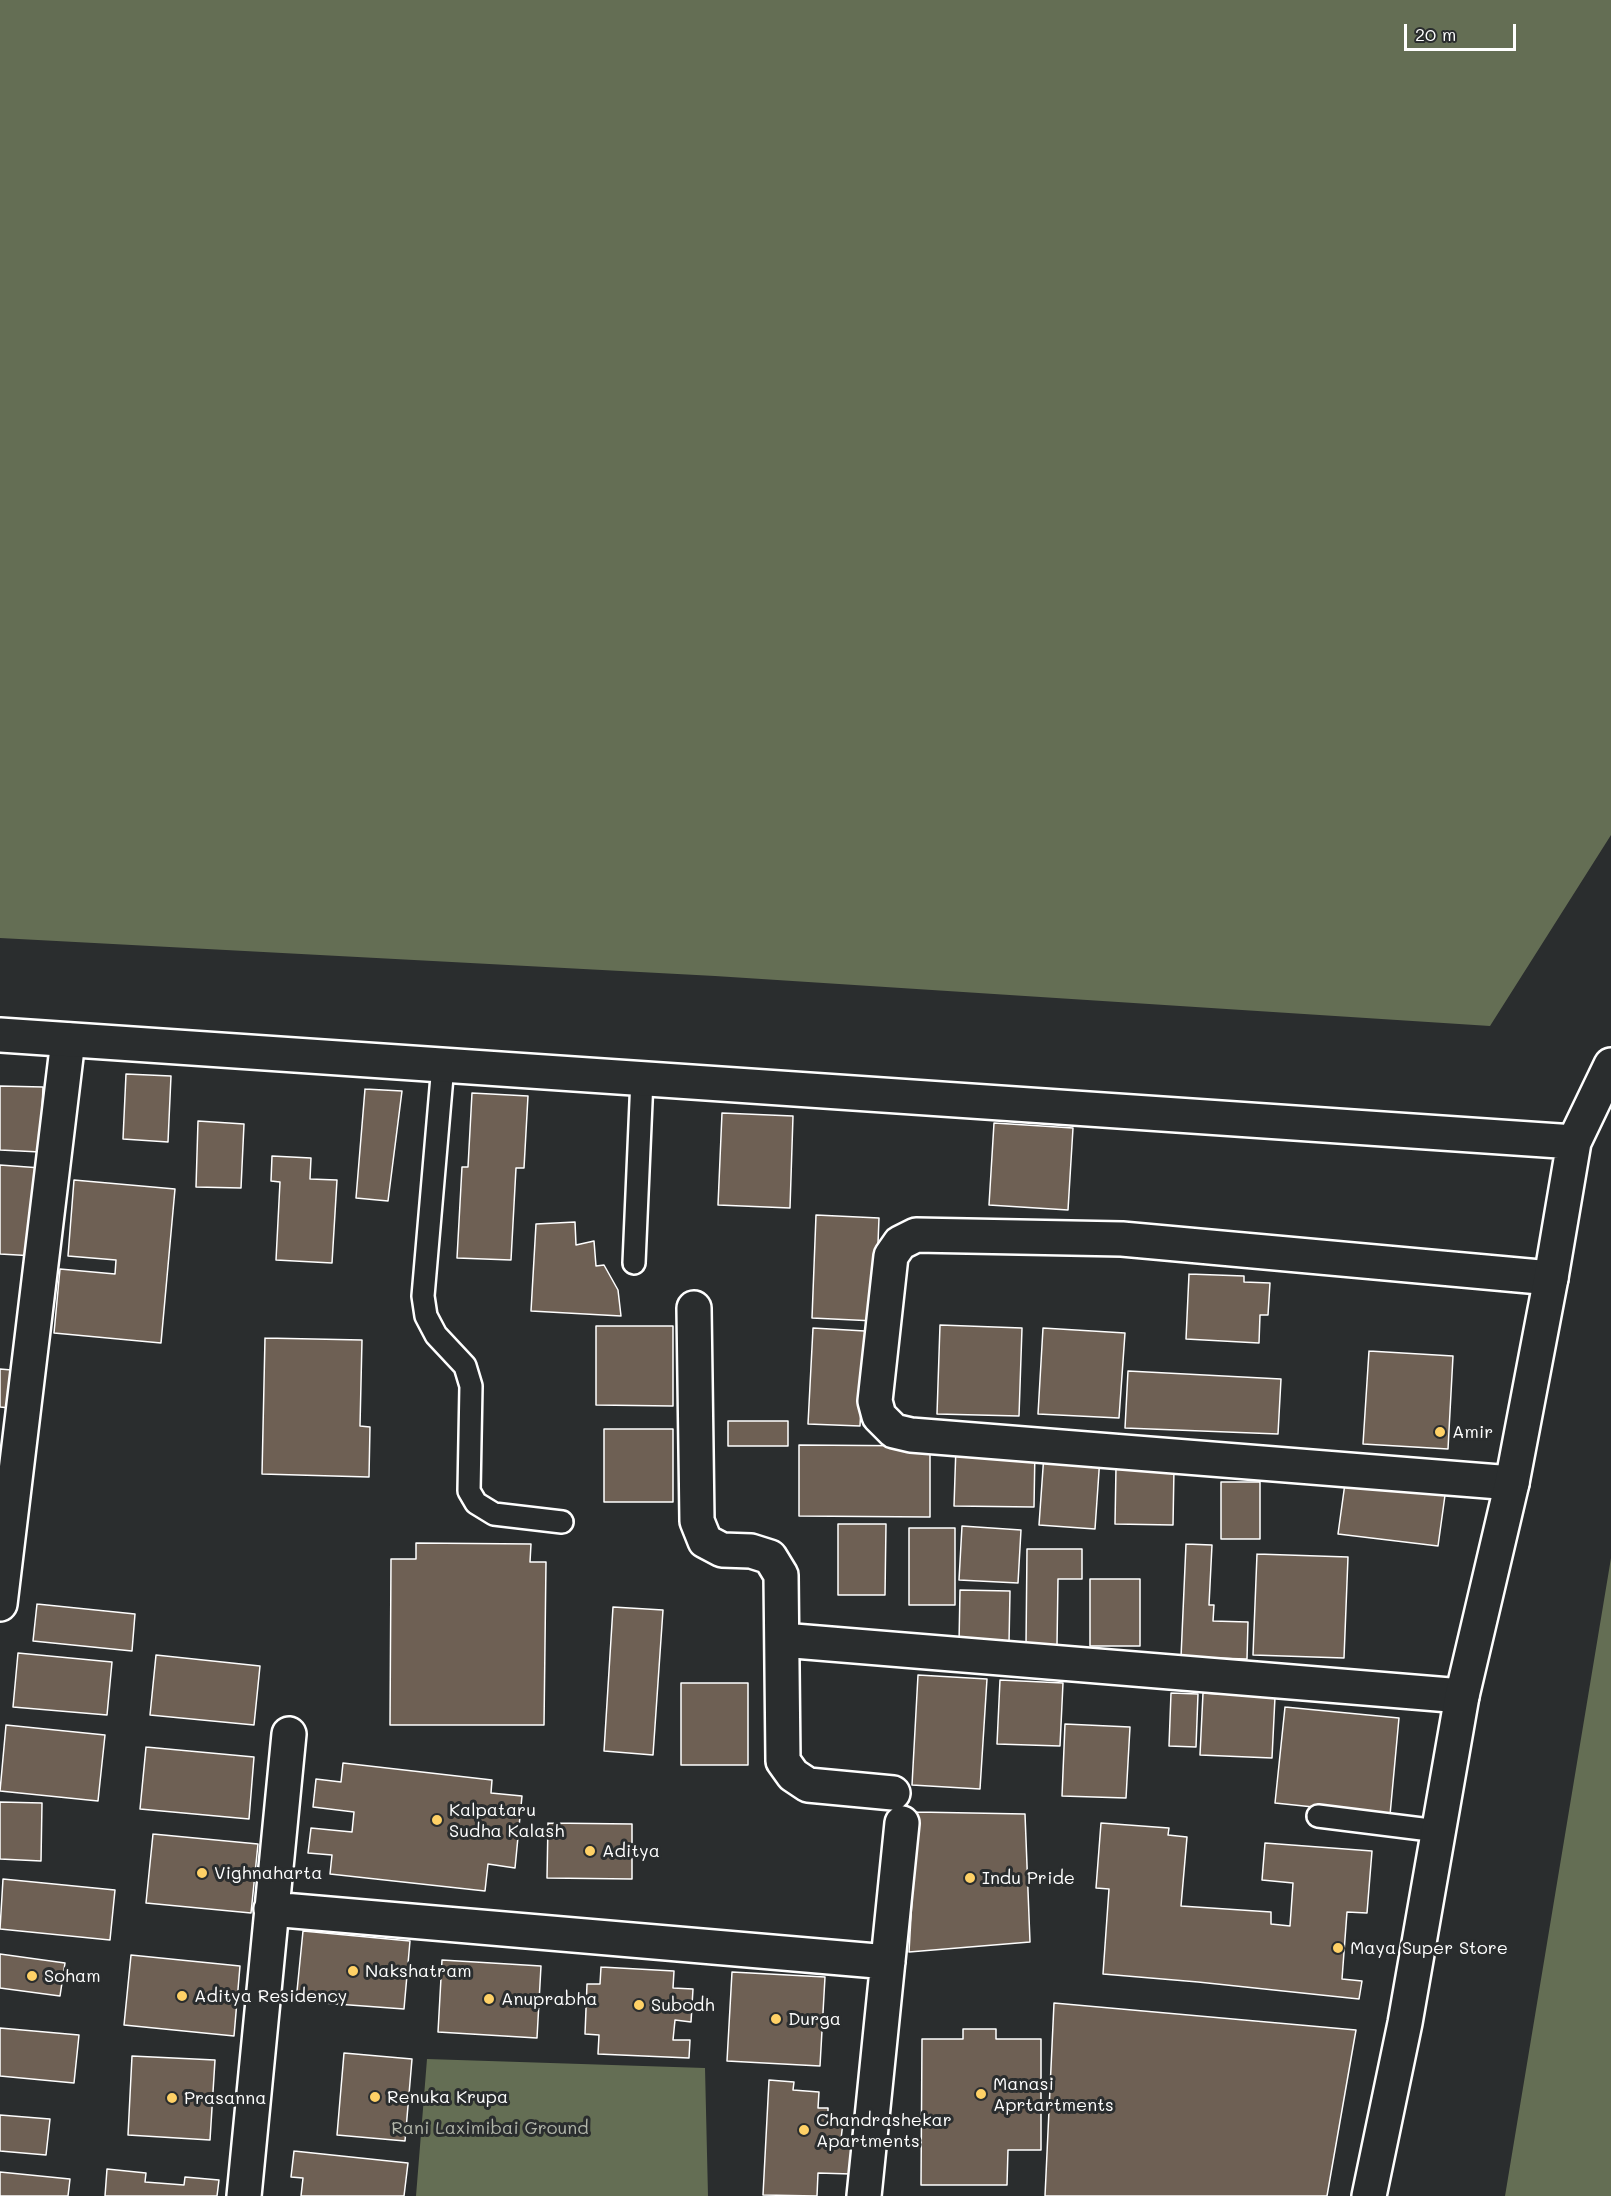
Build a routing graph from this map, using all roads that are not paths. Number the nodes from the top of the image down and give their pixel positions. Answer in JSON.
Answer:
{"nodes":[{"id":1,"x":0,"y":1035,"type":"edge"},
{"id":2,"x":68,"y":1040,"type":"junction"},
{"id":3,"x":442,"y":1065,"type":"junction"},
{"id":4,"x":1611,"y":1065,"type":"edge"},
{"id":5,"x":642,"y":1079,"type":"junction"},
{"id":6,"x":1574,"y":1142,"type":"junction"},
{"id":7,"x":634,"y":1263,"type":"dead end"},
{"id":8,"x":1551,"y":1278,"type":"junction"},
{"id":9,"x":694,"y":1308,"type":"dead end"},
{"id":10,"x":1512,"y":1483,"type":"junction"},
{"id":11,"x":562,"y":1522,"type":"dead end"},
{"id":12,"x":0,"y":1604,"type":"edge"},
{"id":13,"x":782,"y":1640,"type":"junction"},
{"id":14,"x":1462,"y":1696,"type":"junction"},
{"id":15,"x":289,"y":1734,"type":"dead end"},
{"id":16,"x":1318,"y":1816,"type":"dead end"},
{"id":17,"x":1438,"y":1831,"type":"junction"},
{"id":18,"x":271,"y":1909,"type":"junction"},
{"id":19,"x":888,"y":1962,"type":"junction"},
{"id":20,"x":244,"y":2196,"type":"edge"},
{"id":21,"x":864,"y":2196,"type":"edge"},
{"id":22,"x":1369,"y":2196,"type":"edge"}],
"edges":[{"from":1,"to":2,"type":"street"},
{"from":2,"to":3,"type":"street"},
{"from":2,"to":12,"type":"street"},
{"from":3,"to":5,"type":"street"},
{"from":3,"to":11,"type":"lane"},
{"from":4,"to":6,"type":"street"},
{"from":5,"to":6,"type":"street"},
{"from":5,"to":7,"type":"lane"},
{"from":6,"to":8,"type":"street"},
{"from":8,"to":10,"type":"street"},
{"from":8,"to":10,"type":"street"},
{"from":9,"to":13,"type":"street"},
{"from":10,"to":14,"type":"street"},
{"from":13,"to":14,"type":"street"},
{"from":13,"to":19,"type":"street"},
{"from":14,"to":17,"type":"street"},
{"from":15,"to":18,"type":"street"},
{"from":16,"to":17,"type":"lane"},
{"from":17,"to":22,"type":"street"},
{"from":18,"to":19,"type":"street"},
{"from":18,"to":20,"type":"street"},
{"from":19,"to":21,"type":"street"}]}
